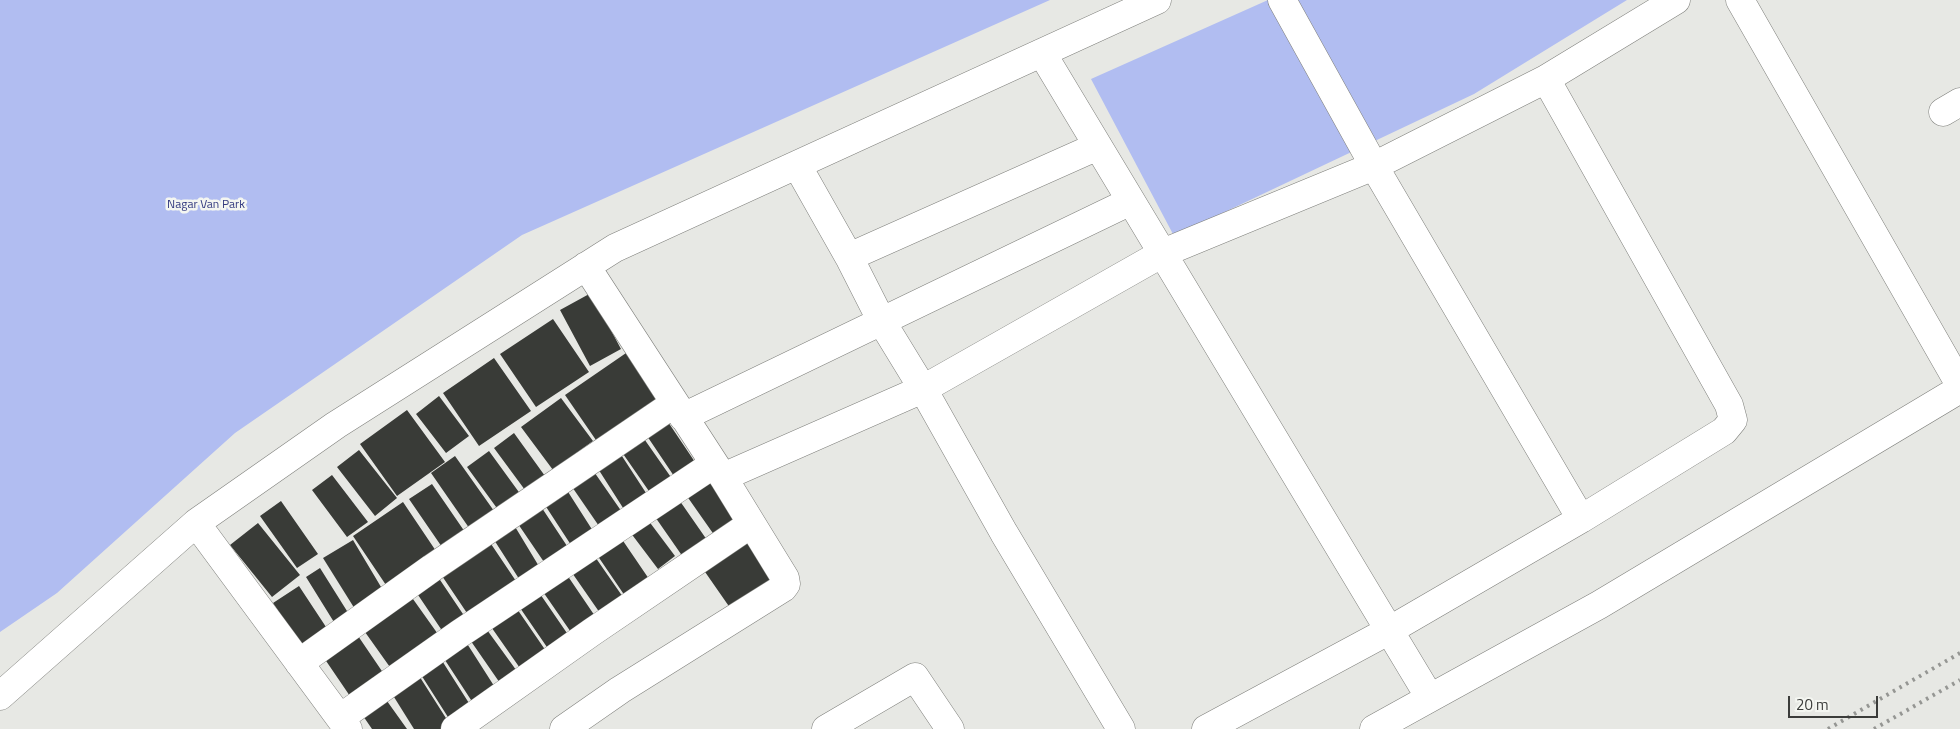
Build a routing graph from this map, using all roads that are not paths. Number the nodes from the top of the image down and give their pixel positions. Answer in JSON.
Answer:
{"nodes":[{"id":1,"x":1282,"y":0,"type":"edge"},
{"id":2,"x":1676,"y":0,"type":"edge"},
{"id":3,"x":1740,"y":0,"type":"edge"},
{"id":4,"x":1139,"y":3,"type":"edge"},
{"id":5,"x":1042,"y":53,"type":"junction"},
{"id":6,"x":1546,"y":79,"type":"junction"},
{"id":7,"x":1098,"y":146,"type":"junction"},
{"id":8,"x":797,"y":165,"type":"junction"},
{"id":9,"x":1374,"y":166,"type":"junction"},
{"id":10,"x":1131,"y":201,"type":"junction"},
{"id":11,"x":1163,"y":254,"type":"junction"},
{"id":12,"x":849,"y":257,"type":"junction"},
{"id":13,"x":586,"y":266,"type":"junction"},
{"id":14,"x":882,"y":322,"type":"junction"},
{"id":15,"x":1960,"y":385,"type":"edge"},
{"id":16,"x":923,"y":389,"type":"junction"},
{"id":17,"x":1960,"y":389,"type":"edge"},
{"id":18,"x":679,"y":410,"type":"junction"},
{"id":19,"x":718,"y":471,"type":"junction"},
{"id":20,"x":1581,"y":519,"type":"junction"},
{"id":21,"x":196,"y":523,"type":"junction"},
{"id":22,"x":751,"y":524,"type":"junction"},
{"id":23,"x":1390,"y":630,"type":"junction"},
{"id":24,"x":299,"y":663,"type":"junction"},
{"id":25,"x":0,"y":696,"type":"edge"},
{"id":26,"x":1430,"y":698,"type":"junction"},
{"id":27,"x":344,"y":724,"type":"edge"},
{"id":28,"x":455,"y":729,"type":"edge"},
{"id":29,"x":564,"y":729,"type":"edge"},
{"id":30,"x":826,"y":729,"type":"edge"},
{"id":31,"x":950,"y":729,"type":"edge"},
{"id":32,"x":1121,"y":729,"type":"edge"},
{"id":33,"x":1206,"y":729,"type":"edge"},
{"id":34,"x":1374,"y":729,"type":"edge"}],
"edges":[{"from":1,"to":9,"type":"street"},
{"from":2,"to":6,"type":"street"},
{"from":3,"to":15,"type":"street"},
{"from":4,"to":5,"type":"street"},
{"from":5,"to":7,"type":"street"},
{"from":5,"to":8,"type":"street"},
{"from":6,"to":9,"type":"street"},
{"from":6,"to":20,"type":"street"},
{"from":7,"to":10,"type":"street"},
{"from":7,"to":12,"type":"street"},
{"from":8,"to":12,"type":"street"},
{"from":8,"to":13,"type":"street"},
{"from":9,"to":11,"type":"street"},
{"from":9,"to":20,"type":"street"},
{"from":10,"to":11,"type":"street"},
{"from":10,"to":14,"type":"street"},
{"from":11,"to":16,"type":"street"},
{"from":11,"to":23,"type":"street"},
{"from":12,"to":14,"type":"street"},
{"from":13,"to":18,"type":"street"},
{"from":13,"to":21,"type":"street"},
{"from":14,"to":16,"type":"street"},
{"from":14,"to":18,"type":"street"},
{"from":16,"to":19,"type":"street"},
{"from":16,"to":32,"type":"street"},
{"from":17,"to":26,"type":"street"},
{"from":18,"to":19,"type":"street"},
{"from":18,"to":24,"type":"street"},
{"from":19,"to":22,"type":"street"},
{"from":19,"to":27,"type":"street"},
{"from":20,"to":23,"type":"street"},
{"from":21,"to":24,"type":"street"},
{"from":21,"to":25,"type":"street"},
{"from":22,"to":28,"type":"street"},
{"from":22,"to":29,"type":"street"},
{"from":23,"to":26,"type":"street"},
{"from":23,"to":33,"type":"street"},
{"from":24,"to":27,"type":"street"},
{"from":26,"to":34,"type":"street"},
{"from":30,"to":31,"type":"street"}]}
